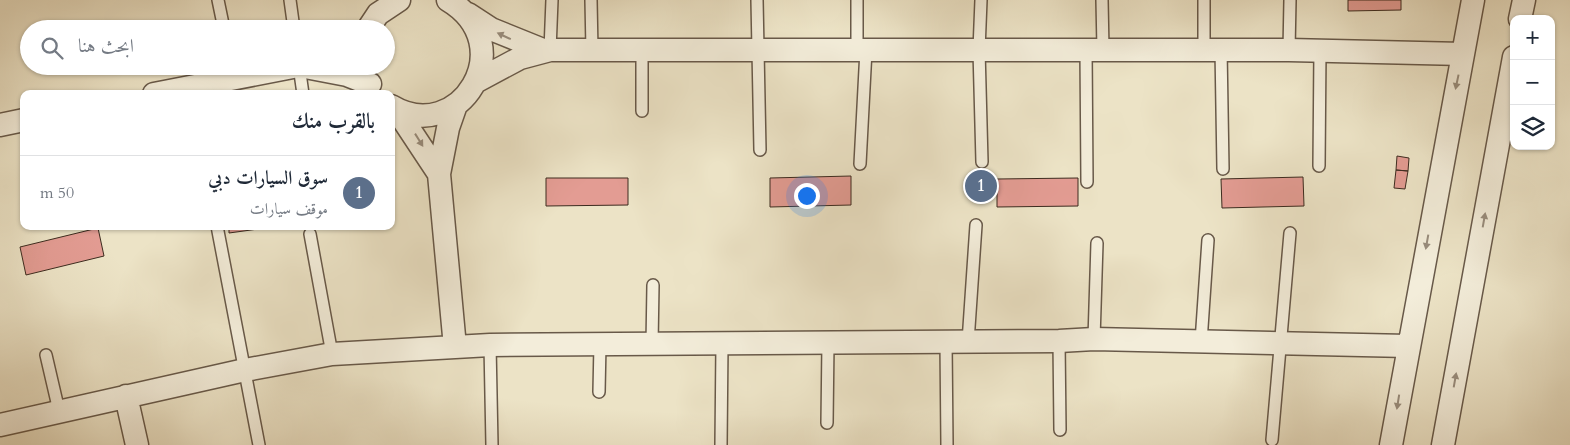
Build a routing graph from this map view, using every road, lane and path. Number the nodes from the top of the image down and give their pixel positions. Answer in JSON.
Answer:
{"nodes":[{"id":1,"x":218,"y":0,"type":"edge"},
{"id":2,"x":290,"y":0,"type":"edge"},
{"id":3,"x":448,"y":0,"type":"edge"},
{"id":4,"x":552,"y":0,"type":"edge"},
{"id":5,"x":591,"y":0,"type":"edge"},
{"id":6,"x":757,"y":0,"type":"edge"},
{"id":7,"x":857,"y":0,"type":"edge"},
{"id":8,"x":981,"y":0,"type":"edge"},
{"id":9,"x":1102,"y":0,"type":"edge"},
{"id":10,"x":1204,"y":0,"type":"edge"},
{"id":11,"x":1290,"y":0,"type":"edge"},
{"id":12,"x":1473,"y":0,"type":"edge"},
{"id":13,"x":1524,"y":0,"type":"edge"},
{"id":14,"x":395,"y":1,"type":"edge"},
{"id":15,"x":468,"y":14,"type":"junction"},
{"id":16,"x":1521,"y":15,"type":"edge"},
{"id":17,"x":222,"y":20,"type":"edge"},
{"id":18,"x":293,"y":20,"type":"edge"},
{"id":19,"x":374,"y":20,"type":"edge"},
{"id":20,"x":1212,"y":49,"type":"junction"},
{"id":21,"x":547,"y":50,"type":"junction"},
{"id":22,"x":592,"y":50,"type":"junction"},
{"id":23,"x":642,"y":50,"type":"junction"},
{"id":24,"x":758,"y":50,"type":"junction"},
{"id":25,"x":862,"y":50,"type":"junction"},
{"id":26,"x":980,"y":50,"type":"junction"},
{"id":27,"x":1095,"y":50,"type":"junction"},
{"id":28,"x":1288,"y":50,"type":"junction"},
{"id":29,"x":1320,"y":50,"type":"junction"},
{"id":30,"x":1463,"y":54,"type":"junction"},
{"id":31,"x":1513,"y":60,"type":"edge"},
{"id":32,"x":226,"y":75,"type":"edge"},
{"id":33,"x":300,"y":75,"type":"edge"},
{"id":34,"x":347,"y":75,"type":"edge"},
{"id":35,"x":370,"y":81,"type":"edge"},
{"id":36,"x":477,"y":81,"type":"junction"},
{"id":37,"x":190,"y":90,"type":"edge"},
{"id":38,"x":302,"y":90,"type":"edge"},
{"id":39,"x":456,"y":105,"type":"junction"},
{"id":40,"x":395,"y":107,"type":"edge"},
{"id":41,"x":395,"y":108,"type":"edge"},
{"id":42,"x":642,"y":111,"type":"dead end"},
{"id":43,"x":20,"y":121,"type":"edge"},
{"id":44,"x":0,"y":125,"type":"edge"},
{"id":45,"x":760,"y":150,"type":"dead end"},
{"id":46,"x":982,"y":162,"type":"dead end"},
{"id":47,"x":860,"y":164,"type":"dead end"},
{"id":48,"x":1319,"y":166,"type":"dead end"},
{"id":49,"x":1223,"y":169,"type":"dead end"},
{"id":50,"x":439,"y":174,"type":"junction"},
{"id":51,"x":1087,"y":182,"type":"dead end"},
{"id":52,"x":976,"y":225,"type":"dead end"},
{"id":53,"x":218,"y":230,"type":"edge"},
{"id":54,"x":1290,"y":233,"type":"dead end"},
{"id":55,"x":310,"y":234,"type":"dead end"},
{"id":56,"x":1208,"y":240,"type":"dead end"},
{"id":57,"x":1097,"y":243,"type":"dead end"},
{"id":58,"x":653,"y":285,"type":"dead end"},
{"id":59,"x":1094,"y":339,"type":"junction"},
{"id":60,"x":1059,"y":341,"type":"junction"},
{"id":61,"x":946,"y":342,"type":"junction"},
{"id":62,"x":968,"y":342,"type":"junction"},
{"id":63,"x":1201,"y":342,"type":"junction"},
{"id":64,"x":828,"y":343,"type":"junction"},
{"id":65,"x":600,"y":344,"type":"junction"},
{"id":66,"x":652,"y":344,"type":"junction"},
{"id":67,"x":722,"y":344,"type":"junction"},
{"id":68,"x":1281,"y":344,"type":"junction"},
{"id":69,"x":490,"y":345,"type":"junction"},
{"id":70,"x":1408,"y":346,"type":"junction"},
{"id":71,"x":455,"y":347,"type":"junction"},
{"id":72,"x":332,"y":354,"type":"junction"},
{"id":73,"x":46,"y":355,"type":"dead end"},
{"id":74,"x":245,"y":370,"type":"junction"},
{"id":75,"x":599,"y":392,"type":"dead end"},
{"id":76,"x":126,"y":396,"type":"junction"},
{"id":77,"x":59,"y":411,"type":"junction"},
{"id":78,"x":827,"y":423,"type":"dead end"},
{"id":79,"x":0,"y":425,"type":"edge"},
{"id":80,"x":1060,"y":430,"type":"dead end"},
{"id":81,"x":1272,"y":440,"type":"dead end"},
{"id":82,"x":137,"y":445,"type":"edge"},
{"id":83,"x":259,"y":445,"type":"edge"},
{"id":84,"x":492,"y":445,"type":"edge"},
{"id":85,"x":721,"y":445,"type":"edge"},
{"id":86,"x":947,"y":445,"type":"edge"},
{"id":87,"x":1391,"y":445,"type":"edge"},
{"id":88,"x":1443,"y":445,"type":"edge"}],
"edges":[{"from":1,"to":17,"type":"lane"},
{"from":2,"to":18,"type":"lane"},
{"from":3,"to":15,"type":"street"},
{"from":4,"to":21,"type":"lane"},
{"from":5,"to":22,"type":"lane"},
{"from":6,"to":24,"type":"lane"},
{"from":7,"to":25,"type":"lane"},
{"from":8,"to":26,"type":"lane"},
{"from":9,"to":27,"type":"lane"},
{"from":10,"to":20,"type":"lane"},
{"from":11,"to":28,"type":"lane"},
{"from":12,"to":30,"type":"street"},
{"from":13,"to":16,"type":"street"},
{"from":14,"to":19,"type":"street"},
{"from":21,"to":15,"type":"street","one_way":true},
{"from":15,"to":36,"type":"street"},
{"from":20,"to":27,"type":"street"},
{"from":20,"to":28,"type":"street"},
{"from":20,"to":49,"type":"lane"},
{"from":21,"to":22,"type":"street"},
{"from":21,"to":36,"type":"street"},
{"from":22,"to":23,"type":"street"},
{"from":23,"to":24,"type":"street"},
{"from":23,"to":42,"type":"lane"},
{"from":24,"to":25,"type":"street"},
{"from":24,"to":45,"type":"lane"},
{"from":25,"to":26,"type":"street"},
{"from":25,"to":47,"type":"lane"},
{"from":26,"to":27,"type":"street"},
{"from":26,"to":46,"type":"lane"},
{"from":27,"to":51,"type":"lane"},
{"from":28,"to":29,"type":"street"},
{"from":29,"to":30,"type":"street"},
{"from":29,"to":48,"type":"lane"},
{"from":30,"to":70,"type":"street","one_way":true},
{"from":88,"to":31,"type":"street","one_way":true},
{"from":32,"to":37,"type":"street"},
{"from":33,"to":38,"type":"lane"},
{"from":34,"to":35,"type":"street"},
{"from":36,"to":39,"type":"street"},
{"from":39,"to":40,"type":"street"},
{"from":39,"to":50,"type":"street"},
{"from":41,"to":50,"type":"street","one_way":true},
{"from":43,"to":44,"type":"street"},
{"from":50,"to":71,"type":"street"},
{"from":52,"to":62,"type":"lane"},
{"from":53,"to":74,"type":"lane"},
{"from":54,"to":68,"type":"lane"},
{"from":55,"to":72,"type":"lane"},
{"from":56,"to":63,"type":"lane"},
{"from":57,"to":59,"type":"lane"},
{"from":58,"to":66,"type":"lane"},
{"from":59,"to":60,"type":"street"},
{"from":59,"to":63,"type":"street"},
{"from":60,"to":62,"type":"street"},
{"from":60,"to":80,"type":"lane"},
{"from":61,"to":62,"type":"street"},
{"from":61,"to":64,"type":"street"},
{"from":61,"to":86,"type":"lane"},
{"from":63,"to":68,"type":"street"},
{"from":64,"to":67,"type":"street"},
{"from":64,"to":78,"type":"lane"},
{"from":65,"to":66,"type":"street"},
{"from":65,"to":69,"type":"street"},
{"from":65,"to":75,"type":"lane"},
{"from":66,"to":67,"type":"street"},
{"from":67,"to":85,"type":"lane"},
{"from":68,"to":70,"type":"street"},
{"from":68,"to":81,"type":"lane"},
{"from":69,"to":71,"type":"street"},
{"from":69,"to":84,"type":"lane"},
{"from":70,"to":87,"type":"street","one_way":true},
{"from":71,"to":72,"type":"street"},
{"from":72,"to":74,"type":"street"},
{"from":73,"to":77,"type":"lane"},
{"from":74,"to":76,"type":"street"},
{"from":74,"to":83,"type":"lane"},
{"from":76,"to":77,"type":"street"},
{"from":76,"to":82,"type":"street"},
{"from":77,"to":79,"type":"street"}]}
